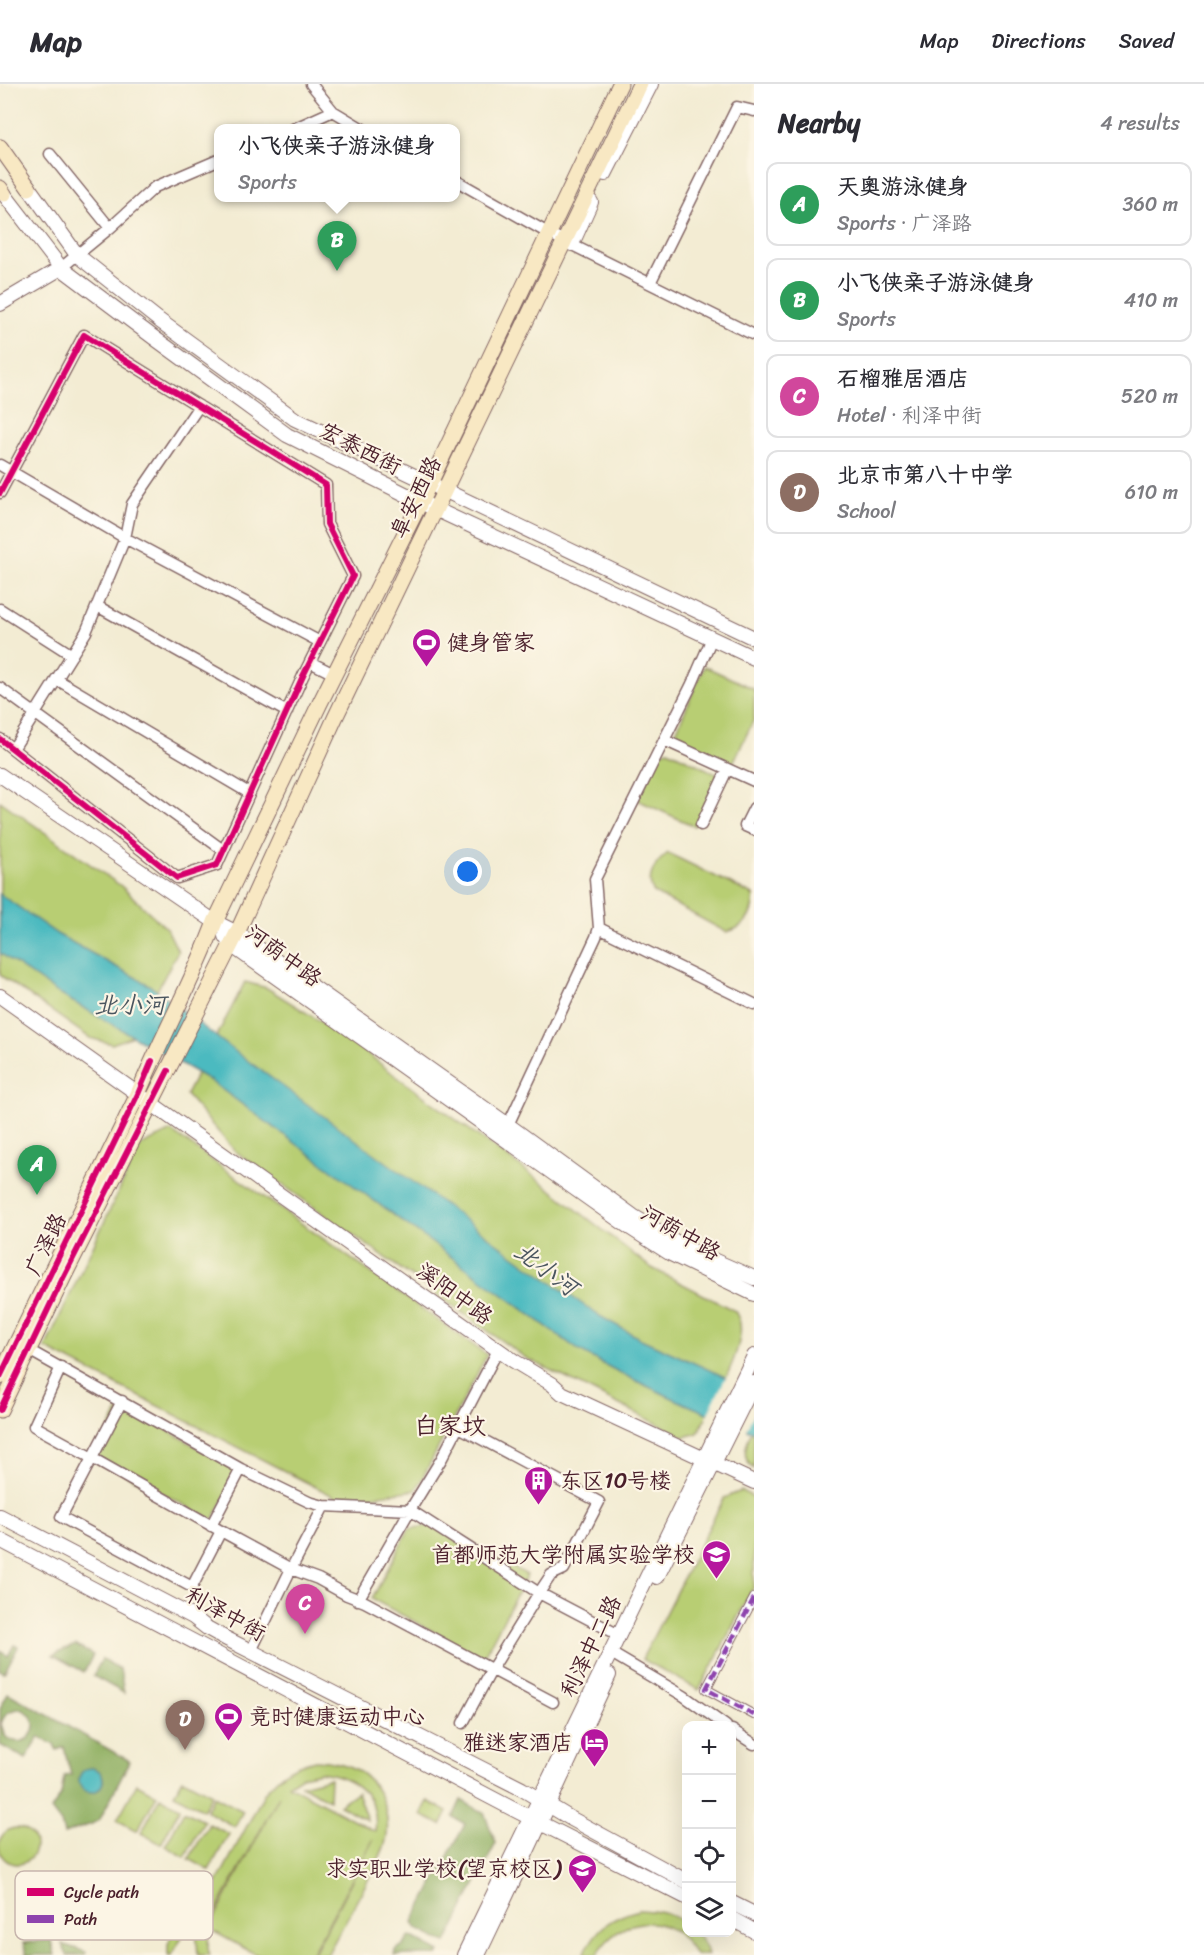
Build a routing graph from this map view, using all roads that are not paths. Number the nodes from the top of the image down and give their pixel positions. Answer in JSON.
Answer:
{"nodes":[{"id":1,"x":311,"y":84,"type":"edge"},
{"id":2,"x":620,"y":84,"type":"edge"},
{"id":3,"x":640,"y":84,"type":"edge"},
{"id":4,"x":651,"y":84,"type":"edge"},
{"id":5,"x":333,"y":111,"type":"junction"},
{"id":6,"x":754,"y":111,"type":"edge"},
{"id":7,"x":304,"y":124,"type":"edge"},
{"id":8,"x":355,"y":124,"type":"edge"},
{"id":9,"x":0,"y":147,"type":"edge"},
{"id":10,"x":50,"y":154,"type":"dead end"},
{"id":11,"x":214,"y":162,"type":"edge"},
{"id":12,"x":460,"y":182,"type":"edge"},
{"id":13,"x":30,"y":188,"type":"joint"},
{"id":14,"x":2,"y":191,"type":"edge"},
{"id":15,"x":110,"y":228,"type":"junction"},
{"id":16,"x":548,"y":232,"type":"junction"},
{"id":17,"x":568,"y":242,"type":"junction"},
{"id":18,"x":77,"y":255,"type":"junction"},
{"id":19,"x":61,"y":268,"type":"junction"},
{"id":20,"x":650,"y":283,"type":"junction"},
{"id":21,"x":0,"y":304,"type":"edge"},
{"id":22,"x":754,"y":335,"type":"edge"},
{"id":23,"x":199,"y":406,"type":"junction"},
{"id":24,"x":0,"y":465,"type":"edge"},
{"id":25,"x":12,"y":472,"type":"junction"},
{"id":26,"x":437,"y":487,"type":"junction"},
{"id":27,"x":0,"y":494,"type":"edge"},
{"id":28,"x":421,"y":501,"type":"junction"},
{"id":29,"x":435,"y":509,"type":"junction"},
{"id":30,"x":125,"y":538,"type":"junction"},
{"id":31,"x":97,"y":606,"type":"junction"},
{"id":32,"x":0,"y":609,"type":"edge"},
{"id":33,"x":712,"y":638,"type":"junction"},
{"id":34,"x":754,"y":638,"type":"edge"},
{"id":35,"x":320,"y":642,"type":"junction"},
{"id":36,"x":72,"y":655,"type":"junction"},
{"id":37,"x":754,"y":658,"type":"edge"},
{"id":38,"x":310,"y":662,"type":"junction"},
{"id":39,"x":334,"y":674,"type":"junction"},
{"id":40,"x":56,"y":679,"type":"junction"},
{"id":41,"x":0,"y":688,"type":"edge"},
{"id":42,"x":286,"y":712,"type":"junction"},
{"id":43,"x":35,"y":714,"type":"junction"},
{"id":44,"x":0,"y":739,"type":"edge"},
{"id":45,"x":664,"y":740,"type":"junction"},
{"id":46,"x":13,"y":749,"type":"junction"},
{"id":47,"x":727,"y":770,"type":"junction"},
{"id":48,"x":0,"y":775,"type":"edge"},
{"id":49,"x":754,"y":781,"type":"edge"},
{"id":50,"x":249,"y":793,"type":"junction"},
{"id":51,"x":754,"y":808,"type":"edge"},
{"id":52,"x":701,"y":825,"type":"dead end"},
{"id":53,"x":754,"y":830,"type":"edge"},
{"id":54,"x":223,"y":850,"type":"junction"},
{"id":55,"x":215,"y":922,"type":"junction"},
{"id":56,"x":599,"y":928,"type":"junction"},
{"id":57,"x":234,"y":939,"type":"junction"},
{"id":58,"x":0,"y":996,"type":"edge"},
{"id":59,"x":754,"y":1004,"type":"edge"},
{"id":60,"x":138,"y":1094,"type":"junction"},
{"id":61,"x":152,"y":1102,"type":"junction"},
{"id":62,"x":508,"y":1125,"type":"junction"},
{"id":63,"x":754,"y":1278,"type":"edge"},
{"id":64,"x":754,"y":1294,"type":"edge"},
{"id":65,"x":23,"y":1346,"type":"junction"},
{"id":66,"x":498,"y":1350,"type":"junction"},
{"id":67,"x":754,"y":1356,"type":"edge"},
{"id":68,"x":61,"y":1367,"type":"junction"},
{"id":69,"x":0,"y":1377,"type":"edge"},
{"id":70,"x":749,"y":1380,"type":"edge"},
{"id":71,"x":122,"y":1401,"type":"junction"},
{"id":72,"x":0,"y":1410,"type":"edge"},
{"id":73,"x":459,"y":1427,"type":"junction"},
{"id":74,"x":92,"y":1458,"type":"junction"},
{"id":75,"x":709,"y":1462,"type":"junction"},
{"id":76,"x":241,"y":1469,"type":"junction"},
{"id":77,"x":754,"y":1482,"type":"edge"},
{"id":78,"x":324,"y":1506,"type":"junction"},
{"id":79,"x":410,"y":1510,"type":"junction"},
{"id":80,"x":0,"y":1516,"type":"edge"},
{"id":81,"x":211,"y":1526,"type":"junction"},
{"id":82,"x":221,"y":1532,"type":"junction"},
{"id":83,"x":0,"y":1540,"type":"edge"},
{"id":84,"x":291,"y":1569,"type":"junction"},
{"id":85,"x":539,"y":1593,"type":"junction"},
{"id":86,"x":754,"y":1598,"type":"edge"},
{"id":87,"x":358,"y":1600,"type":"junction"},
{"id":88,"x":619,"y":1635,"type":"junction"},
{"id":89,"x":251,"y":1651,"type":"junction"},
{"id":90,"x":615,"y":1654,"type":"junction"},
{"id":91,"x":492,"y":1669,"type":"junction"},
{"id":92,"x":553,"y":1702,"type":"dead end"},
{"id":93,"x":754,"y":1715,"type":"edge"},
{"id":94,"x":720,"y":1721,"type":"edge"},
{"id":95,"x":464,"y":1723,"type":"dead end"},
{"id":96,"x":736,"y":1733,"type":"edge"},
{"id":97,"x":754,"y":1744,"type":"edge"},
{"id":98,"x":544,"y":1801,"type":"junction"},
{"id":99,"x":535,"y":1820,"type":"junction"},
{"id":100,"x":682,"y":1878,"type":"edge"},
{"id":101,"x":682,"y":1894,"type":"edge"},
{"id":102,"x":736,"y":1905,"type":"edge"},
{"id":103,"x":754,"y":1914,"type":"edge"},
{"id":104,"x":736,"y":1921,"type":"edge"},
{"id":105,"x":754,"y":1931,"type":"edge"},
{"id":106,"x":464,"y":1955,"type":"edge"},
{"id":107,"x":478,"y":1955,"type":"edge"}],
"edges":[{"from":1,"to":5,"type":"street"},
{"from":2,"to":16,"type":"main road","name":"阜安西路"},
{"from":3,"to":17,"type":"main road","name":"阜安西路"},
{"from":4,"to":17,"type":"street"},
{"from":5,"to":7,"type":"street"},
{"from":5,"to":8,"type":"street"},
{"from":6,"to":20,"type":"street"},
{"from":9,"to":13,"type":"main road"},
{"from":10,"to":15,"type":"street"},
{"from":11,"to":15,"type":"street"},
{"from":12,"to":16,"type":"street"},
{"from":13,"to":18,"type":"street","name":"宏泰西街"},
{"from":14,"to":19,"type":"street","name":"宏泰西街"},
{"from":15,"to":18,"type":"street"},
{"from":16,"to":17,"type":"street"},
{"from":16,"to":26,"type":"main road","name":"阜安西路"},
{"from":17,"to":20,"type":"street"},
{"from":17,"to":26,"type":"main road","name":"阜安西路"},
{"from":18,"to":19,"type":"street"},
{"from":18,"to":26,"type":"street","name":"宏泰西街"},
{"from":19,"to":21,"type":"street"},
{"from":19,"to":28,"type":"street","name":"宏泰西街"},
{"from":20,"to":22,"type":"street"},
{"from":23,"to":25,"type":"street"},
{"from":23,"to":30,"type":"street"},
{"from":23,"to":35,"type":"street"},
{"from":24,"to":25,"type":"street"},
{"from":25,"to":27,"type":"street"},
{"from":25,"to":30,"type":"street"},
{"from":26,"to":28,"type":"main road","name":"阜安西路"},
{"from":26,"to":29,"type":"main road","name":"阜安西路"},
{"from":26,"to":34,"type":"street","name":"宏泰西街"},
{"from":28,"to":29,"type":"street","name":"宏泰西街"},
{"from":28,"to":39,"type":"main road","name":"阜安西路"},
{"from":29,"to":33,"type":"street","name":"宏泰西街"},
{"from":29,"to":57,"type":"main road","name":"阜安西路"},
{"from":30,"to":31,"type":"street"},
{"from":30,"to":35,"type":"street"},
{"from":31,"to":36,"type":"street"},
{"from":31,"to":42,"type":"street"},
{"from":32,"to":36,"type":"street"},
{"from":33,"to":37,"type":"street","name":"宏泰西街"},
{"from":33,"to":45,"type":"street"},
{"from":35,"to":38,"type":"street"},
{"from":36,"to":40,"type":"street"},
{"from":38,"to":39,"type":"street"},
{"from":38,"to":42,"type":"street"},
{"from":39,"to":55,"type":"main road","name":"阜安西路"},
{"from":40,"to":43,"type":"street"},
{"from":40,"to":50,"type":"street"},
{"from":41,"to":43,"type":"street"},
{"from":42,"to":50,"type":"street"},
{"from":43,"to":46,"type":"street"},
{"from":43,"to":54,"type":"street"},
{"from":44,"to":46,"type":"street"},
{"from":45,"to":47,"type":"street"},
{"from":45,"to":56,"type":"street"},
{"from":46,"to":54,"type":"street"},
{"from":47,"to":49,"type":"street"},
{"from":47,"to":52,"type":"street"},
{"from":48,"to":55,"type":"street"},
{"from":50,"to":54,"type":"street"},
{"from":51,"to":53,"type":"street"},
{"from":55,"to":57,"type":"street","name":"河荫中路"},
{"from":55,"to":60,"type":"main road","name":"广泽路"},
{"from":56,"to":59,"type":"street"},
{"from":56,"to":62,"type":"street"},
{"from":57,"to":61,"type":"main road","name":"广泽路"},
{"from":57,"to":62,"type":"street","name":"河荫中路"},
{"from":57,"to":64,"type":"street","name":"河荫中路"},
{"from":58,"to":60,"type":"street","name":"溪阳中路"},
{"from":60,"to":61,"type":"street","name":"溪阳中路"},
{"from":60,"to":65,"type":"main road","name":"广泽路"},
{"from":61,"to":65,"type":"main road","name":"广泽路"},
{"from":61,"to":66,"type":"street","name":"溪阳中路"},
{"from":62,"to":63,"type":"street","name":"河荫中路"},
{"from":65,"to":68,"type":"street"},
{"from":65,"to":69,"type":"main road","name":"广泽路"},
{"from":65,"to":72,"type":"main road","name":"广泽路"},
{"from":66,"to":73,"type":"street"},
{"from":66,"to":75,"type":"street","name":"溪阳中路"},
{"from":67,"to":70,"type":"street","name":"利泽中二路"},
{"from":68,"to":71,"type":"street"},
{"from":68,"to":74,"type":"street"},
{"from":70,"to":75,"type":"street","name":"利泽中二路"},
{"from":71,"to":74,"type":"street"},
{"from":71,"to":76,"type":"street"},
{"from":73,"to":79,"type":"street"},
{"from":73,"to":85,"type":"street"},
{"from":74,"to":81,"type":"street"},
{"from":74,"to":82,"type":"street"},
{"from":75,"to":77,"type":"street","name":"溪阳中路"},
{"from":75,"to":88,"type":"street","name":"利泽中二路"},
{"from":75,"to":90,"type":"street","name":"利泽中二路"},
{"from":76,"to":78,"type":"street"},
{"from":76,"to":81,"type":"street"},
{"from":78,"to":79,"type":"street"},
{"from":78,"to":84,"type":"street"},
{"from":79,"to":85,"type":"street"},
{"from":79,"to":87,"type":"street"},
{"from":80,"to":89,"type":"street","name":"利泽中街"},
{"from":81,"to":82,"type":"street"},
{"from":82,"to":84,"type":"street"},
{"from":83,"to":99,"type":"street","name":"利泽中街"},
{"from":84,"to":87,"type":"street"},
{"from":84,"to":89,"type":"street"},
{"from":85,"to":88,"type":"street"},
{"from":85,"to":91,"type":"street"},
{"from":86,"to":93,"type":"street"},
{"from":87,"to":91,"type":"street"},
{"from":88,"to":90,"type":"street","name":"利泽中二路"},
{"from":89,"to":98,"type":"street","name":"利泽中街"},
{"from":90,"to":94,"type":"street"},
{"from":90,"to":98,"type":"street","name":"利泽中二路"},
{"from":91,"to":92,"type":"street"},
{"from":91,"to":95,"type":"street"},
{"from":96,"to":97,"type":"street"},
{"from":98,"to":99,"type":"street","name":"利泽中二路"},
{"from":98,"to":100,"type":"street","name":"利泽中街"},
{"from":99,"to":101,"type":"street","name":"利泽中街"},
{"from":99,"to":106,"type":"street","name":"利泽中二路"},
{"from":99,"to":107,"type":"street","name":"利泽中二路"},
{"from":102,"to":103,"type":"street"},
{"from":104,"to":105,"type":"street"}]}
